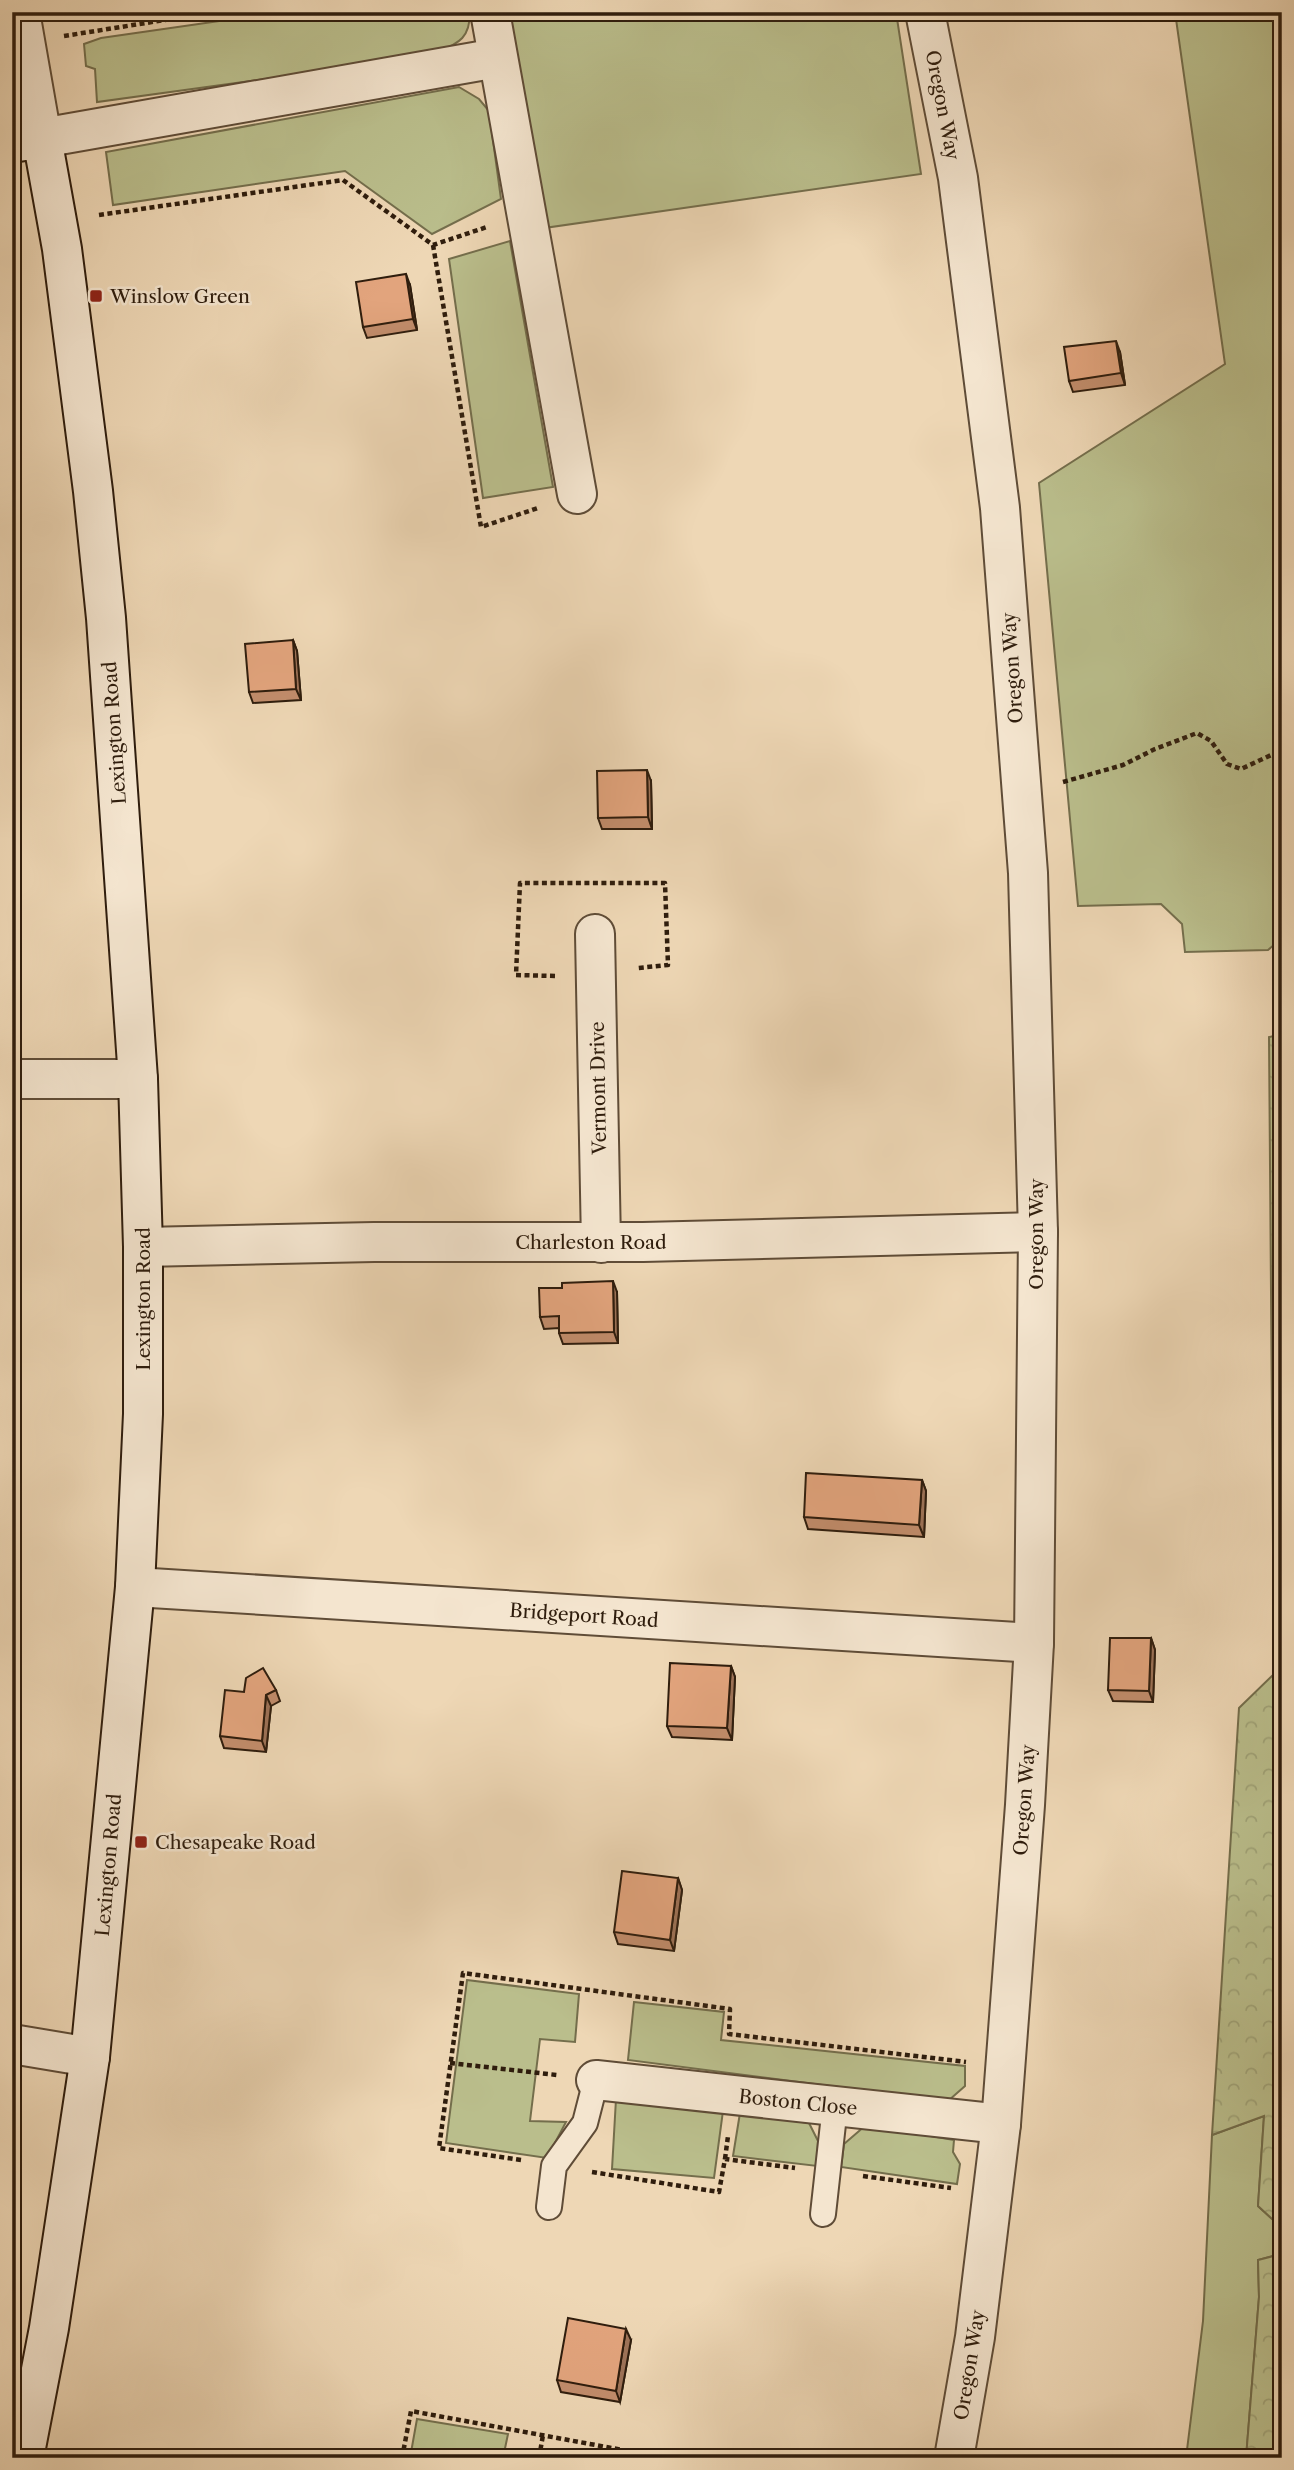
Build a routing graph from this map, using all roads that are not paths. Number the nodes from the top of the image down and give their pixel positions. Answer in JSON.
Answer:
{"nodes":[{"id":1,"x":490,"y":12,"type":"edge"},
{"id":2,"x":925,"y":12,"type":"edge"},
{"id":3,"x":23,"y":27,"type":"edge"},
{"id":4,"x":497,"y":58,"type":"junction"},
{"id":5,"x":27,"y":141,"type":"edge"},
{"id":6,"x":577,"y":494,"type":"road end"},
{"id":7,"x":595,"y":934,"type":"dead end"},
{"id":8,"x":12,"y":1079,"type":"edge"},
{"id":9,"x":138,"y":1079,"type":"junction"},
{"id":10,"x":1038,"y":1232,"type":"junction"},
{"id":11,"x":601,"y":1243,"type":"junction"},
{"id":12,"x":144,"y":1247,"type":"junction"},
{"id":13,"x":135,"y":1587,"type":"junction"},
{"id":14,"x":1034,"y":1643,"type":"junction"},
{"id":15,"x":12,"y":2044,"type":"edge"},
{"id":16,"x":90,"y":2057,"type":"junction"},
{"id":17,"x":596,"y":2080,"type":"joint"},
{"id":18,"x":835,"y":2106,"type":"junction"},
{"id":19,"x":1001,"y":2124,"type":"junction"},
{"id":20,"x":549,"y":2207,"type":"dead end"},
{"id":21,"x":823,"y":2214,"type":"dead end"},
{"id":22,"x":24,"y":2458,"type":"edge"},
{"id":23,"x":954,"y":2458,"type":"edge"}],
"edges":[{"from":1,"to":4,"type":"street"},
{"from":2,"to":10,"type":"street","name":"Oregon Way"},
{"from":3,"to":5,"type":"street","name":"Lexington Road"},
{"from":4,"to":5,"type":"street"},
{"from":4,"to":6,"type":"street"},
{"from":5,"to":9,"type":"street","name":"Lexington Road"},
{"from":7,"to":11,"type":"street","name":"Vermont Drive"},
{"from":8,"to":9,"type":"street"},
{"from":9,"to":12,"type":"street","name":"Lexington Road"},
{"from":10,"to":11,"type":"street","name":"Charleston Road"},
{"from":10,"to":14,"type":"street","name":"Oregon Way"},
{"from":11,"to":12,"type":"street","name":"Charleston Road"},
{"from":12,"to":13,"type":"street","name":"Lexington Road"},
{"from":13,"to":14,"type":"street","name":"Bridgeport Road"},
{"from":13,"to":16,"type":"street","name":"Lexington Road"},
{"from":14,"to":19,"type":"street","name":"Oregon Way"},
{"from":15,"to":16,"type":"street"},
{"from":16,"to":22,"type":"street","name":"Lexington Road"},
{"from":17,"to":18,"type":"street","name":"Boston Close"},
{"from":17,"to":20,"type":"lane"},
{"from":18,"to":19,"type":"street","name":"Boston Close"},
{"from":18,"to":21,"type":"lane"},
{"from":19,"to":23,"type":"street","name":"Oregon Way"}]}
